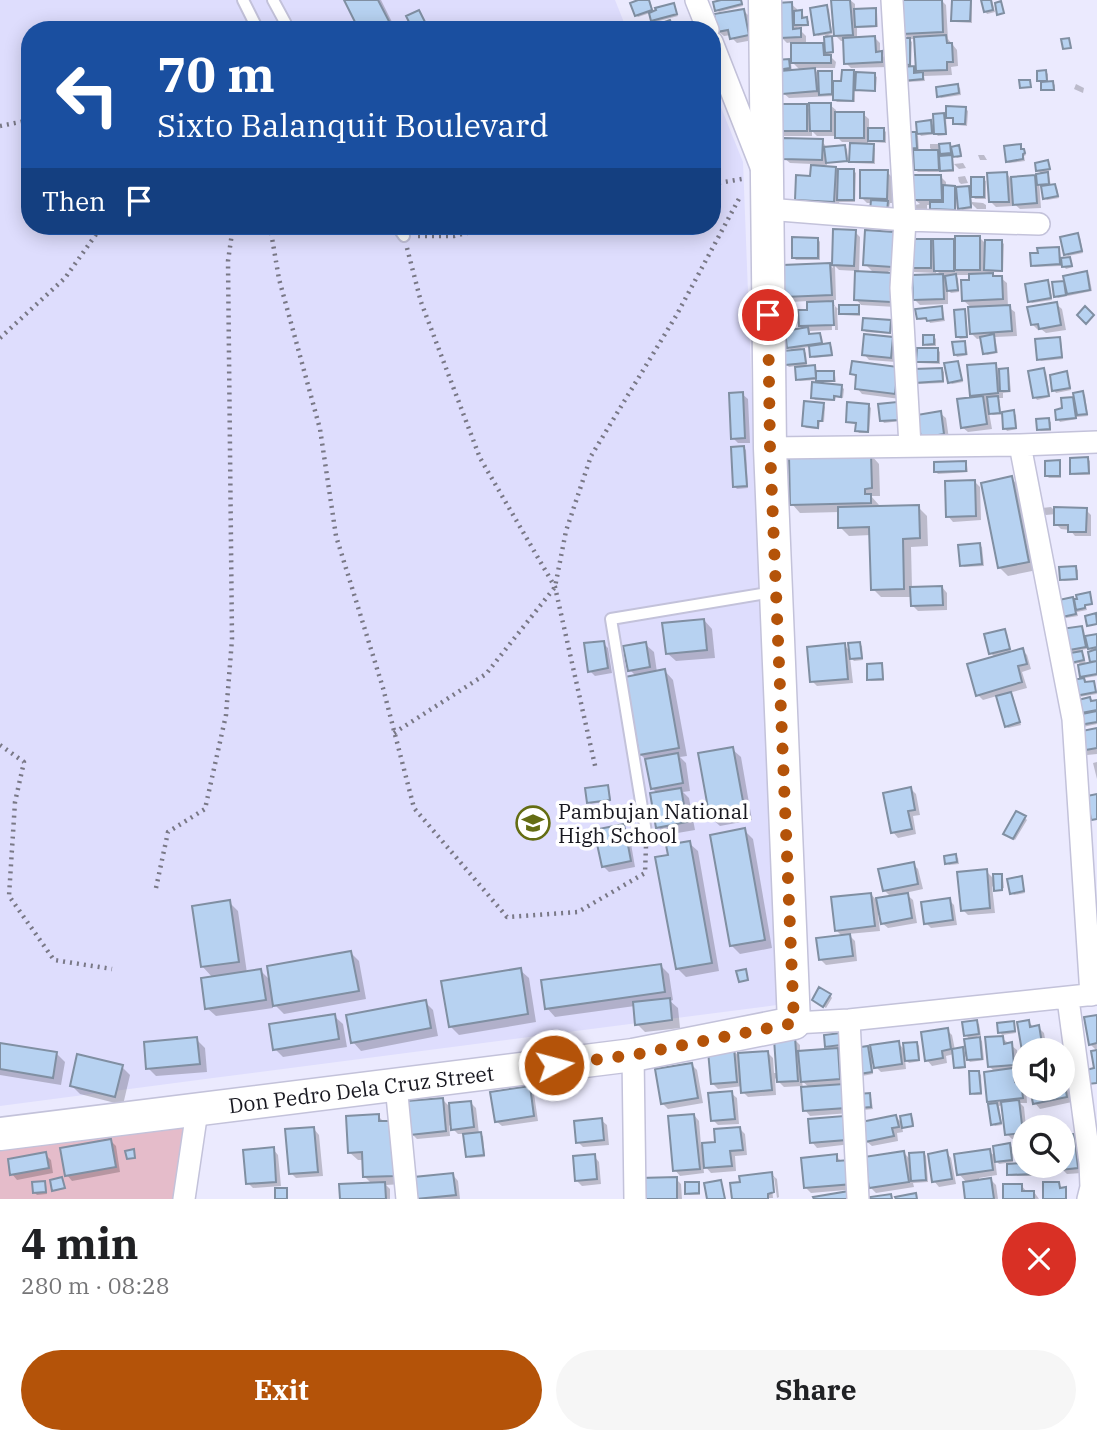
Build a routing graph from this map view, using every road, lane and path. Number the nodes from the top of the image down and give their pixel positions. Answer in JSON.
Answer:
{"nodes":[{"id":1,"x":243,"y":0,"type":"edge"},
{"id":2,"x":273,"y":0,"type":"edge"},
{"id":3,"x":696,"y":0,"type":"edge"},
{"id":4,"x":765,"y":0,"type":"edge"},
{"id":5,"x":892,"y":0,"type":"edge"},
{"id":6,"x":254,"y":21,"type":"edge"},
{"id":7,"x":284,"y":21,"type":"edge"},
{"id":8,"x":704,"y":21,"type":"edge"},
{"id":9,"x":721,"y":71,"type":"edge"},
{"id":10,"x":21,"y":122,"type":"edge"},
{"id":11,"x":0,"y":126,"type":"edge"},
{"id":12,"x":759,"y":193,"type":"junction"},
{"id":13,"x":905,"y":220,"type":"junction"},
{"id":14,"x":1039,"y":224,"type":"dead end"},
{"id":15,"x":96,"y":235,"type":"edge"},
{"id":16,"x":232,"y":235,"type":"edge"},
{"id":17,"x":272,"y":235,"type":"edge"},
{"id":18,"x":458,"y":235,"type":"edge"},
{"id":19,"x":404,"y":236,"type":"joint"},
{"id":20,"x":0,"y":338,"type":"edge"},
{"id":21,"x":1097,"y":442,"type":"edge"},
{"id":22,"x":1020,"y":445,"type":"junction"},
{"id":23,"x":910,"y":446,"type":"junction"},
{"id":24,"x":770,"y":448,"type":"junction"},
{"id":25,"x":555,"y":587,"type":"junction"},
{"id":26,"x":776,"y":592,"type":"junction"},
{"id":27,"x":394,"y":733,"type":"junction"},
{"id":28,"x":0,"y":745,"type":"edge"},
{"id":29,"x":596,"y":770,"type":"dead end"},
{"id":30,"x":646,"y":832,"type":"joint"},
{"id":31,"x":156,"y":888,"type":"dead end"},
{"id":32,"x":111,"y":969,"type":"dead end"},
{"id":33,"x":1094,"y":995,"type":"edge"},
{"id":34,"x":1068,"y":999,"type":"junction"},
{"id":35,"x":849,"y":1020,"type":"junction"},
{"id":36,"x":794,"y":1023,"type":"junction"},
{"id":37,"x":633,"y":1055,"type":"junction"},
{"id":38,"x":396,"y":1085,"type":"junction"},
{"id":39,"x":197,"y":1111,"type":"junction"},
{"id":40,"x":0,"y":1134,"type":"edge"},
{"id":41,"x":184,"y":1199,"type":"edge"},
{"id":42,"x":407,"y":1199,"type":"edge"},
{"id":43,"x":635,"y":1199,"type":"edge"},
{"id":44,"x":858,"y":1199,"type":"edge"},
{"id":45,"x":1088,"y":1199,"type":"edge"}],
"edges":[{"from":1,"to":6,"type":"lane"},
{"from":2,"to":7,"type":"lane"},
{"from":3,"to":8,"type":"street"},
{"from":4,"to":12,"type":"street"},
{"from":5,"to":13,"type":"street"},
{"from":9,"to":12,"type":"street"},
{"from":10,"to":11,"type":"path"},
{"from":12,"to":13,"type":"street"},
{"from":12,"to":24,"type":"street"},
{"from":12,"to":25,"type":"path"},
{"from":13,"to":14,"type":"street"},
{"from":13,"to":23,"type":"street"},
{"from":15,"to":20,"type":"path"},
{"from":16,"to":31,"type":"path"},
{"from":17,"to":27,"type":"path"},
{"from":18,"to":19,"type":"path"},
{"from":19,"to":25,"type":"path"},
{"from":21,"to":22,"type":"street"},
{"from":22,"to":23,"type":"street"},
{"from":22,"to":33,"type":"street"},
{"from":23,"to":24,"type":"street"},
{"from":24,"to":26,"type":"street"},
{"from":25,"to":27,"type":"path"},
{"from":25,"to":29,"type":"path"},
{"from":26,"to":30,"type":"lane"},
{"from":26,"to":36,"type":"street"},
{"from":27,"to":30,"type":"path"},
{"from":28,"to":32,"type":"path"},
{"from":33,"to":34,"type":"street","name":"Don Pedro Dela Cruz Street"},
{"from":34,"to":35,"type":"street","name":"Don Pedro Dela Cruz Street"},
{"from":34,"to":45,"type":"street"},
{"from":35,"to":36,"type":"street","name":"Don Pedro Dela Cruz Street"},
{"from":35,"to":44,"type":"street"},
{"from":36,"to":37,"type":"street","name":"Don Pedro Dela Cruz Street"},
{"from":37,"to":38,"type":"street","name":"Don Pedro Dela Cruz Street"},
{"from":37,"to":43,"type":"street"},
{"from":38,"to":39,"type":"street","name":"Don Pedro Dela Cruz Street"},
{"from":38,"to":42,"type":"street"},
{"from":39,"to":40,"type":"street","name":"Don Pedro Dela Cruz Street"},
{"from":39,"to":41,"type":"street"}]}
